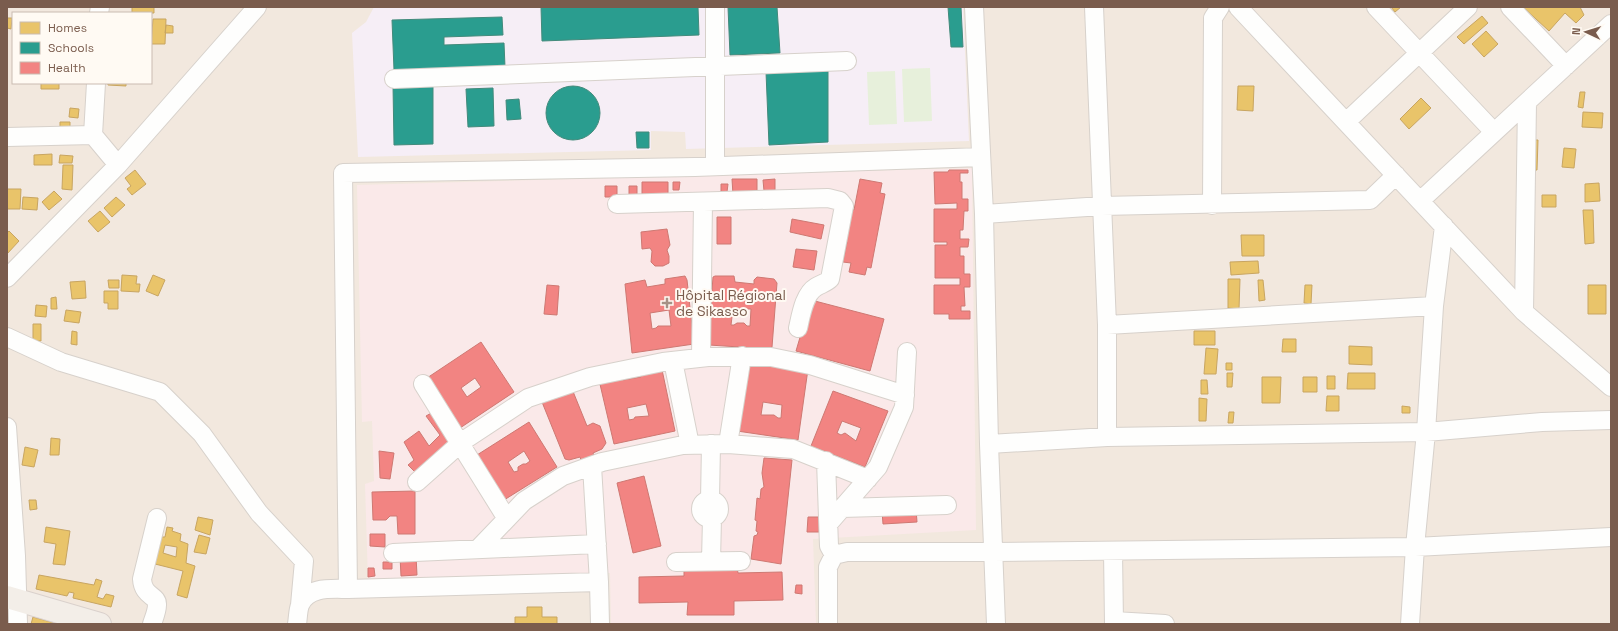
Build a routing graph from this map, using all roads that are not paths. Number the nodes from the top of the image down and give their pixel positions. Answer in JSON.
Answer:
{"nodes":[{"id":1,"x":257,"y":7,"type":"edge"},
{"id":2,"x":715,"y":7,"type":"edge"},
{"id":3,"x":974,"y":7,"type":"edge"},
{"id":4,"x":1094,"y":7,"type":"edge"},
{"id":5,"x":1220,"y":7,"type":"edge"},
{"id":6,"x":1238,"y":7,"type":"edge"},
{"id":7,"x":1376,"y":7,"type":"edge"},
{"id":8,"x":1468,"y":7,"type":"edge"},
{"id":9,"x":1510,"y":7,"type":"edge"},
{"id":10,"x":1611,"y":24,"type":"edge"},
{"id":11,"x":1419,"y":53,"type":"junction"},
{"id":12,"x":847,"y":61,"type":"dead end"},
{"id":13,"x":715,"y":66,"type":"junction"},
{"id":14,"x":1566,"y":66,"type":"junction"},
{"id":15,"x":394,"y":79,"type":"dead end"},
{"id":16,"x":96,"y":84,"type":"edge"},
{"id":17,"x":1527,"y":102,"type":"junction"},
{"id":18,"x":1346,"y":122,"type":"junction"},
{"id":19,"x":1494,"y":132,"type":"junction"},
{"id":20,"x":93,"y":135,"type":"junction"},
{"id":21,"x":7,"y":137,"type":"edge"},
{"id":22,"x":981,"y":157,"type":"junction"},
{"id":23,"x":118,"y":165,"type":"junction"},
{"id":24,"x":715,"y":166,"type":"junction"},
{"id":25,"x":1396,"y":175,"type":"junction"},
{"id":26,"x":1420,"y":201,"type":"junction"},
{"id":27,"x":703,"y":202,"type":"junction"},
{"id":28,"x":617,"y":204,"type":"dead end"},
{"id":29,"x":1212,"y":205,"type":"junction"},
{"id":30,"x":1102,"y":206,"type":"junction"},
{"id":31,"x":984,"y":214,"type":"junction"},
{"id":32,"x":1444,"y":226,"type":"junction"},
{"id":33,"x":10,"y":268,"type":"edge"},
{"id":34,"x":1434,"y":306,"type":"junction"},
{"id":35,"x":1524,"y":312,"type":"junction"},
{"id":36,"x":1107,"y":325,"type":"junction"},
{"id":37,"x":798,"y":328,"type":"dead end"},
{"id":38,"x":7,"y":337,"type":"edge"},
{"id":39,"x":907,"y":352,"type":"dead end"},
{"id":40,"x":742,"y":356,"type":"junction"},
{"id":41,"x":701,"y":358,"type":"junction"},
{"id":42,"x":673,"y":361,"type":"junction"},
{"id":43,"x":423,"y":384,"type":"dead end"},
{"id":44,"x":1611,"y":387,"type":"edge"},
{"id":45,"x":905,"y":395,"type":"junction"},
{"id":46,"x":1611,"y":420,"type":"edge"},
{"id":47,"x":7,"y":427,"type":"edge"},
{"id":48,"x":1426,"y":432,"type":"junction"},
{"id":49,"x":1107,"y":437,"type":"junction"},
{"id":50,"x":460,"y":443,"type":"junction"},
{"id":51,"x":690,"y":444,"type":"junction"},
{"id":52,"x":719,"y":444,"type":"junction"},
{"id":53,"x":989,"y":444,"type":"junction"},
{"id":54,"x":826,"y":461,"type":"junction"},
{"id":55,"x":592,"y":466,"type":"junction"},
{"id":56,"x":868,"y":479,"type":"junction"},
{"id":57,"x":417,"y":482,"type":"dead end"},
{"id":58,"x":946,"y":505,"type":"dead end"},
{"id":59,"x":842,"y":508,"type":"junction"},
{"id":60,"x":157,"y":518,"type":"dead end"},
{"id":61,"x":507,"y":519,"type":"junction"},
{"id":62,"x":829,"y":523,"type":"junction"},
{"id":63,"x":1611,"y":538,"type":"edge"},
{"id":64,"x":597,"y":544,"type":"junction"},
{"id":65,"x":1415,"y":547,"type":"junction"},
{"id":66,"x":478,"y":549,"type":"junction"},
{"id":67,"x":1113,"y":551,"type":"junction"},
{"id":68,"x":993,"y":552,"type":"junction"},
{"id":69,"x":394,"y":553,"type":"dead end"},
{"id":70,"x":834,"y":555,"type":"junction"},
{"id":71,"x":711,"y":561,"type":"junction"},
{"id":72,"x":741,"y":561,"type":"dead end"},
{"id":73,"x":676,"y":562,"type":"dead end"},
{"id":74,"x":599,"y":582,"type":"junction"},
{"id":75,"x":348,"y":589,"type":"junction"},
{"id":76,"x":12,"y":599,"type":"edge"},
{"id":77,"x":300,"y":605,"type":"junction"},
{"id":78,"x":1114,"y":623,"type":"edge"},
{"id":79,"x":18,"y":624,"type":"edge"},
{"id":80,"x":100,"y":624,"type":"edge"},
{"id":81,"x":152,"y":624,"type":"edge"},
{"id":82,"x":297,"y":624,"type":"edge"},
{"id":83,"x":600,"y":624,"type":"edge"},
{"id":84,"x":828,"y":624,"type":"edge"},
{"id":85,"x":996,"y":624,"type":"edge"},
{"id":86,"x":1165,"y":624,"type":"edge"},
{"id":87,"x":1410,"y":624,"type":"edge"}],
"edges":[{"from":1,"to":23,"type":"street"},
{"from":2,"to":13,"type":"street"},
{"from":3,"to":22,"type":"street"},
{"from":4,"to":30,"type":"street"},
{"from":5,"to":29,"type":"street"},
{"from":6,"to":18,"type":"street"},
{"from":7,"to":11,"type":"street"},
{"from":8,"to":11,"type":"street"},
{"from":9,"to":14,"type":"street"},
{"from":10,"to":14,"type":"street"},
{"from":11,"to":18,"type":"street"},
{"from":11,"to":19,"type":"street"},
{"from":12,"to":13,"type":"street"},
{"from":13,"to":15,"type":"street"},
{"from":13,"to":24,"type":"street"},
{"from":14,"to":17,"type":"street"},
{"from":16,"to":20,"type":"street"},
{"from":17,"to":19,"type":"street"},
{"from":17,"to":35,"type":"street"},
{"from":18,"to":25,"type":"street"},
{"from":19,"to":26,"type":"street"},
{"from":20,"to":21,"type":"street"},
{"from":20,"to":23,"type":"street"},
{"from":22,"to":24,"type":"street"},
{"from":22,"to":31,"type":"street"},
{"from":23,"to":33,"type":"street"},
{"from":24,"to":75,"type":"street"},
{"from":25,"to":26,"type":"street"},
{"from":25,"to":29,"type":"street"},
{"from":26,"to":32,"type":"street"},
{"from":27,"to":28,"type":"street"},
{"from":27,"to":37,"type":"street"},
{"from":27,"to":41,"type":"street"},
{"from":29,"to":30,"type":"street"},
{"from":30,"to":31,"type":"street"},
{"from":30,"to":36,"type":"street"},
{"from":31,"to":53,"type":"street"},
{"from":32,"to":34,"type":"street"},
{"from":32,"to":35,"type":"street"},
{"from":34,"to":36,"type":"street"},
{"from":34,"to":48,"type":"street"},
{"from":35,"to":44,"type":"street"},
{"from":36,"to":49,"type":"street"},
{"from":38,"to":77,"type":"street"},
{"from":39,"to":45,"type":"street"},
{"from":40,"to":41,"type":"street"},
{"from":40,"to":45,"type":"street"},
{"from":40,"to":52,"type":"street"},
{"from":41,"to":42,"type":"street"},
{"from":42,"to":50,"type":"street"},
{"from":42,"to":51,"type":"street"},
{"from":43,"to":50,"type":"street"},
{"from":45,"to":56,"type":"street"},
{"from":46,"to":48,"type":"street"},
{"from":47,"to":76,"type":"street"},
{"from":48,"to":49,"type":"street"},
{"from":48,"to":65,"type":"street"},
{"from":49,"to":53,"type":"street"},
{"from":50,"to":57,"type":"street"},
{"from":50,"to":61,"type":"street"},
{"from":51,"to":52,"type":"street"},
{"from":51,"to":55,"type":"street"},
{"from":52,"to":54,"type":"street"},
{"from":52,"to":71,"type":"street"},
{"from":53,"to":68,"type":"street"},
{"from":54,"to":56,"type":"street"},
{"from":54,"to":62,"type":"street"},
{"from":55,"to":61,"type":"street"},
{"from":55,"to":64,"type":"street"},
{"from":56,"to":59,"type":"street"},
{"from":58,"to":59,"type":"street"},
{"from":59,"to":62,"type":"street"},
{"from":60,"to":81,"type":"street"},
{"from":61,"to":66,"type":"street"},
{"from":62,"to":70,"type":"street"},
{"from":63,"to":65,"type":"street"},
{"from":64,"to":66,"type":"street"},
{"from":64,"to":74,"type":"street"},
{"from":65,"to":67,"type":"street"},
{"from":65,"to":87,"type":"street"},
{"from":66,"to":69,"type":"street"},
{"from":67,"to":68,"type":"street"},
{"from":67,"to":78,"type":"street"},
{"from":68,"to":70,"type":"street"},
{"from":68,"to":85,"type":"street"},
{"from":70,"to":84,"type":"street"},
{"from":71,"to":72,"type":"street"},
{"from":71,"to":73,"type":"street"},
{"from":74,"to":75,"type":"street"},
{"from":74,"to":83,"type":"street"},
{"from":75,"to":77,"type":"street"},
{"from":76,"to":79,"type":"street"},
{"from":76,"to":80,"type":"main road"},
{"from":77,"to":82,"type":"street"},
{"from":78,"to":86,"type":"street"}]}
